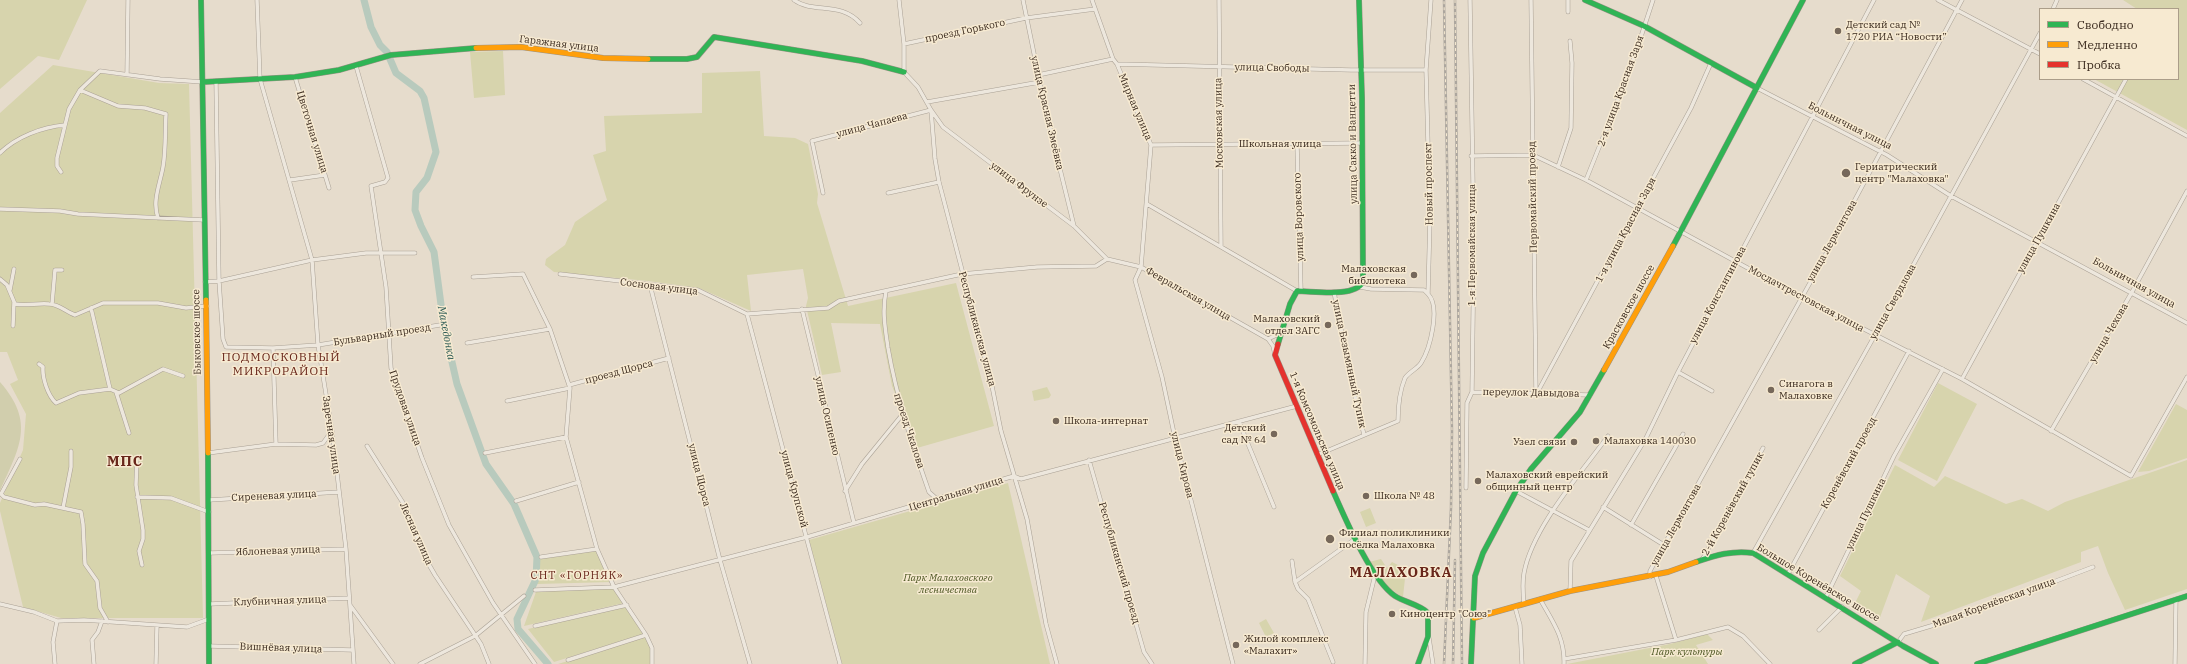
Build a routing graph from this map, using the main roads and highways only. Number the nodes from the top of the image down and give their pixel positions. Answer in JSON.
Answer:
{"nodes":[{"id":1,"x":201,"y":0,"type":"edge"},
{"id":2,"x":1359,"y":0,"type":"edge"},
{"id":3,"x":1585,"y":0,"type":"edge"},
{"id":4,"x":1803,"y":0,"type":"edge"},
{"id":5,"x":904,"y":72,"type":"road end"},
{"id":6,"x":203,"y":82,"type":"junction"},
{"id":7,"x":1757,"y":88,"type":"junction"},
{"id":8,"x":1275,"y":355,"type":"joint"},
{"id":9,"x":2187,"y":596,"type":"edge"},
{"id":10,"x":1474,"y":618,"type":"junction"},
{"id":11,"x":1898,"y":642,"type":"junction"},
{"id":12,"x":209,"y":664,"type":"edge"},
{"id":13,"x":1418,"y":664,"type":"edge"},
{"id":14,"x":1471,"y":664,"type":"edge"},
{"id":15,"x":1855,"y":664,"type":"edge"},
{"id":16,"x":1936,"y":664,"type":"edge"},
{"id":17,"x":1977,"y":664,"type":"edge"}],
"edges":[{"from":1,"to":6,"type":"main road","name":"Быковское шоссе"},
{"from":2,"to":8,"type":"main road","name":"улица Сакко и Ванцетти"},
{"from":3,"to":7,"type":"main road","name":"Больничная улица"},
{"from":4,"to":7,"type":"main road","name":"Красковское шоссе"},
{"from":5,"to":6,"type":"main road","name":"Гаражная улица"},
{"from":6,"to":12,"type":"main road","name":"Быковское шоссе"},
{"from":7,"to":10,"type":"main road","name":"Красковское шоссе"},
{"from":8,"to":13,"type":"main road","name":"1-я Комсомольская улица"},
{"from":9,"to":17,"type":"main road"},
{"from":10,"to":11,"type":"main road","name":"Большое Коренёвское шоссе"},
{"from":10,"to":14,"type":"main road","name":"Красковское шоссе"},
{"from":11,"to":15,"type":"main road"},
{"from":11,"to":16,"type":"main road","name":"Большое Коренёвское шоссе"}]}
